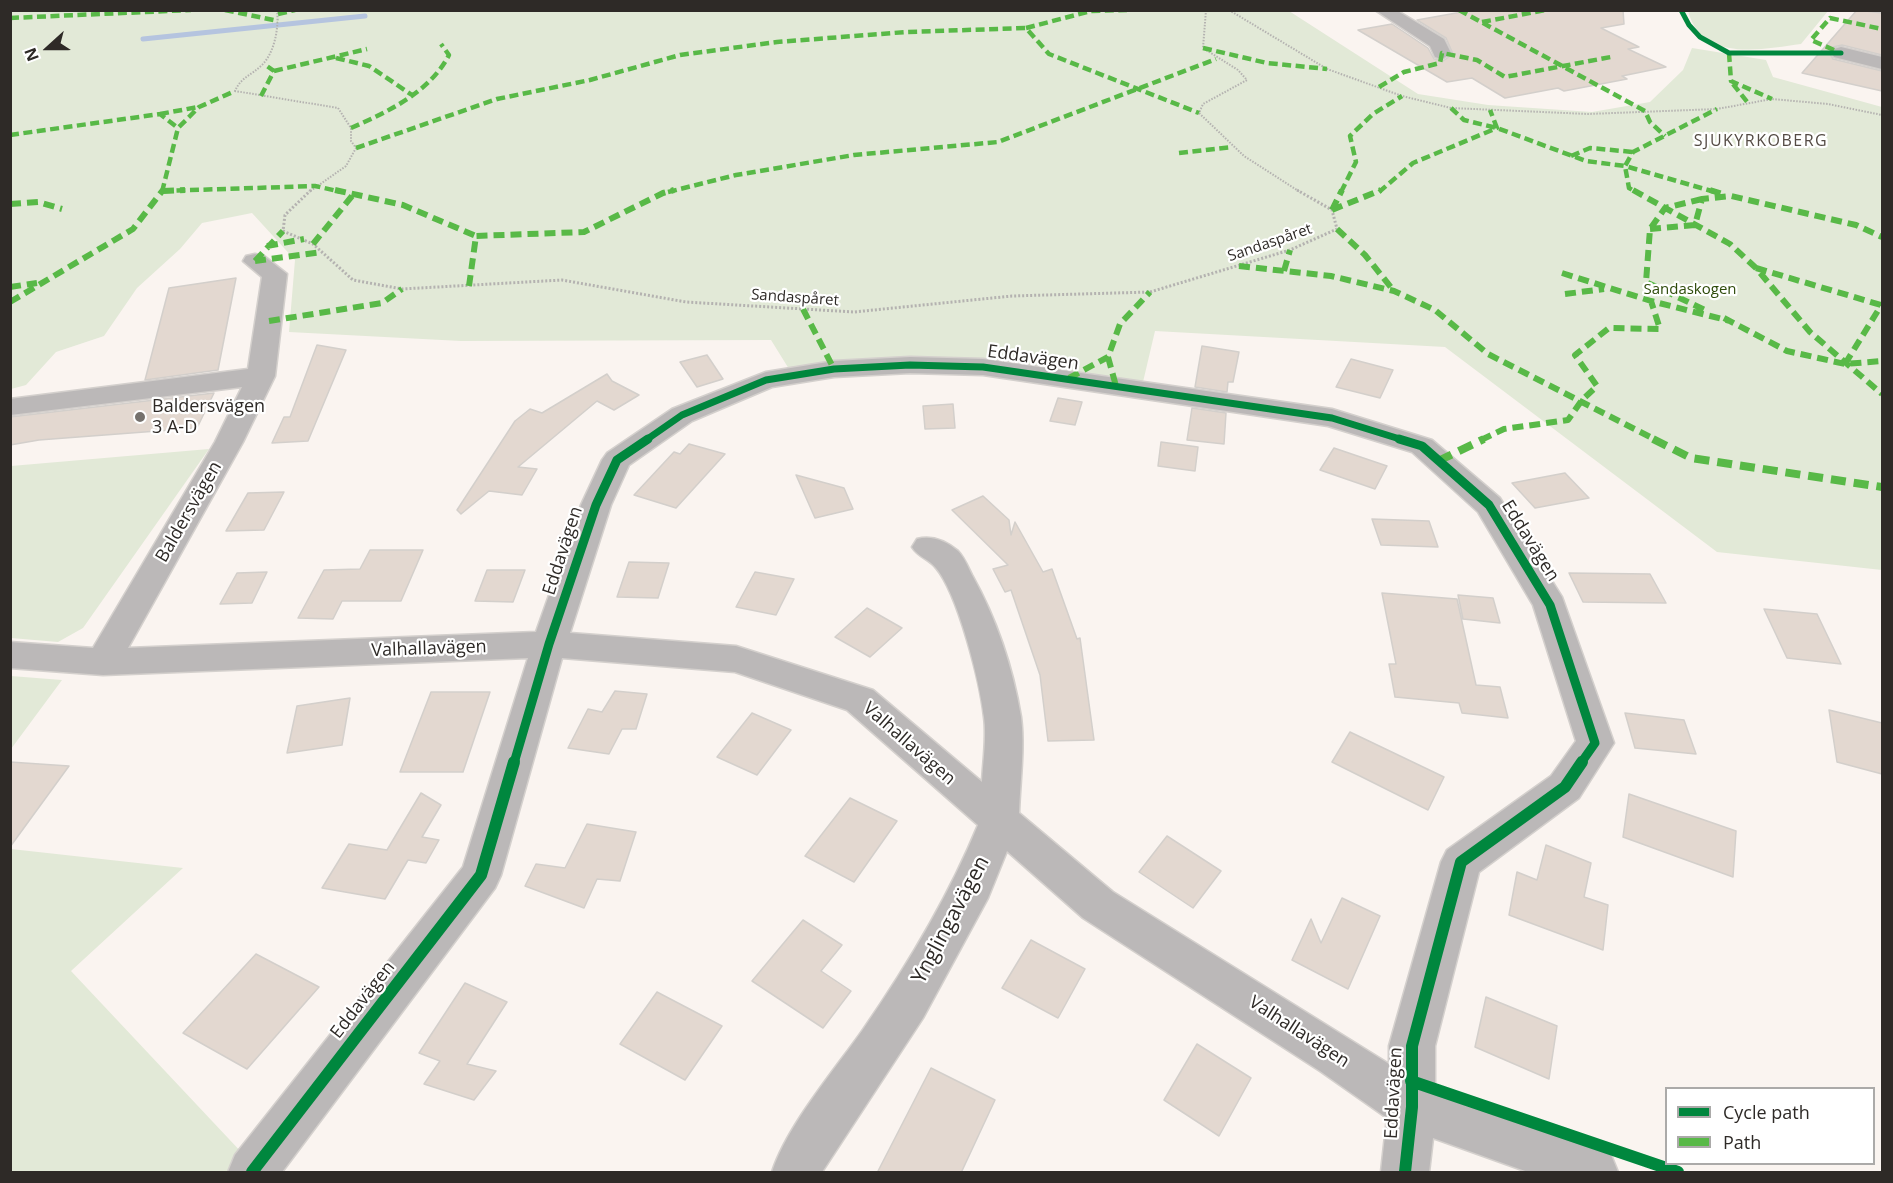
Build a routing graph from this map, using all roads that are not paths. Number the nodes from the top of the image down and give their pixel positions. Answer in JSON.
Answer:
{"nodes":[{"id":1,"x":1383,"y":10,"type":"edge"},
{"id":2,"x":1442,"y":53,"type":"dead end"},
{"id":3,"x":1841,"y":53,"type":"dead end"},
{"id":4,"x":1882,"y":63,"type":"edge"},
{"id":5,"x":255,"y":261,"type":"dead end"},
{"id":6,"x":261,"y":376,"type":"junction"},
{"id":7,"x":10,"y":407,"type":"edge"},
{"id":8,"x":928,"y":547,"type":"dead end"},
{"id":9,"x":549,"y":644,"type":"junction"},
{"id":10,"x":10,"y":655,"type":"edge"},
{"id":11,"x":103,"y":662,"type":"junction"},
{"id":12,"x":999,"y":822,"type":"junction"},
{"id":13,"x":1412,"y":1107,"type":"junction"},
{"id":14,"x":252,"y":1173,"type":"edge"},
{"id":15,"x":796,"y":1173,"type":"edge"},
{"id":16,"x":1405,"y":1173,"type":"edge"},
{"id":17,"x":1594,"y":1173,"type":"edge"}],
"edges":[{"from":1,"to":2,"type":"street"},
{"from":3,"to":4,"type":"street"},
{"from":5,"to":6,"type":"street","name":"Baldersvägen"},
{"from":6,"to":7,"type":"street"},
{"from":6,"to":11,"type":"street","name":"Baldersvägen"},
{"from":8,"to":12,"type":"street","name":"Ynglingavägen"},
{"from":9,"to":11,"type":"street","name":"Valhallavägen"},
{"from":9,"to":12,"type":"street","name":"Valhallavägen"},
{"from":9,"to":13,"type":"street","name":"Eddavägen"},
{"from":9,"to":14,"type":"street","name":"Eddavägen"},
{"from":10,"to":11,"type":"street","name":"Valhallavägen"},
{"from":12,"to":13,"type":"street","name":"Valhallavägen"},
{"from":12,"to":15,"type":"street","name":"Ynglingavägen"},
{"from":13,"to":16,"type":"street","name":"Eddavägen"},
{"from":13,"to":17,"type":"street","name":"Valhallavägen"}]}
